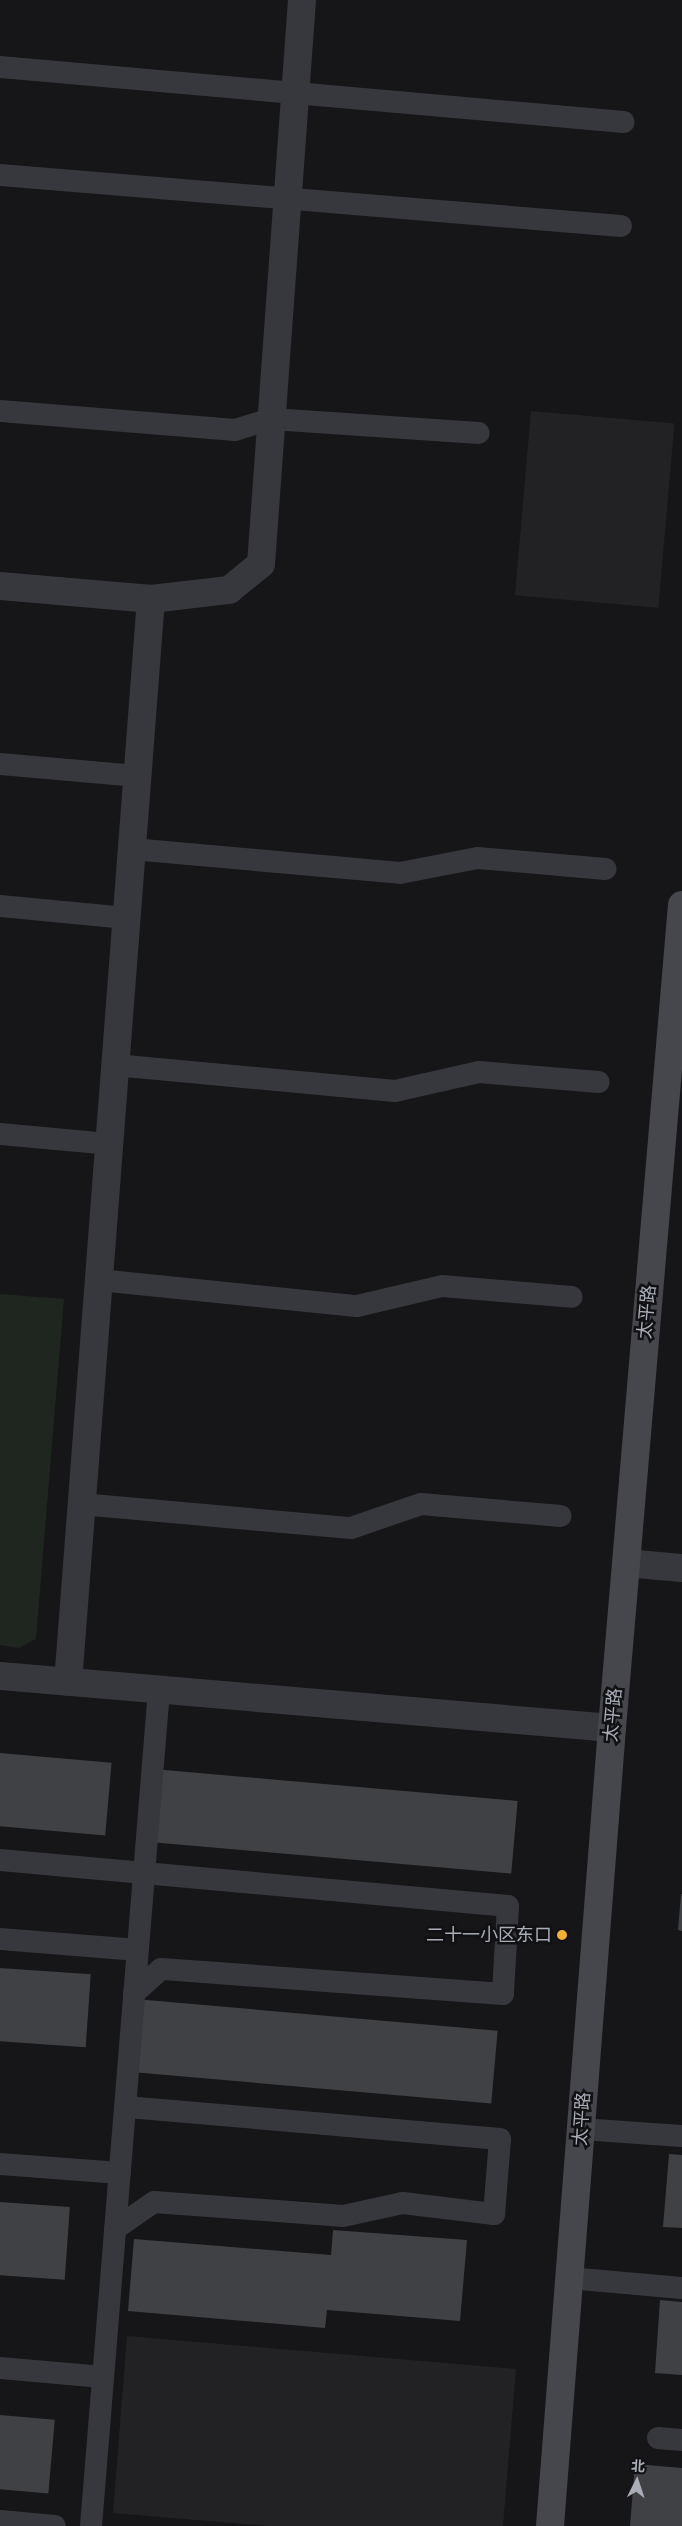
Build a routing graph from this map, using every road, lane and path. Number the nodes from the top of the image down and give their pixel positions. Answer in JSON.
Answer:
{"nodes":[{"id":1,"x":302,"y":0,"type":"edge"},
{"id":2,"x":0,"y":67,"type":"edge"},
{"id":3,"x":295,"y":93,"type":"junction"},
{"id":4,"x":624,"y":122,"type":"dead end"},
{"id":5,"x":0,"y":175,"type":"edge"},
{"id":6,"x":287,"y":199,"type":"junction"},
{"id":7,"x":621,"y":226,"type":"dead end"},
{"id":8,"x":0,"y":411,"type":"edge"},
{"id":9,"x":272,"y":419,"type":"junction"},
{"id":10,"x":479,"y":433,"type":"dead end"},
{"id":11,"x":0,"y":586,"type":"edge"},
{"id":12,"x":151,"y":599,"type":"junction"},
{"id":13,"x":0,"y":764,"type":"edge"},
{"id":14,"x":137,"y":776,"type":"junction"},
{"id":15,"x":132,"y":849,"type":"junction"},
{"id":16,"x":606,"y":868,"type":"dead end"},
{"id":17,"x":682,"y":905,"type":"edge"},
{"id":18,"x":0,"y":906,"type":"edge"},
{"id":19,"x":126,"y":918,"type":"junction"},
{"id":20,"x":115,"y":1066,"type":"junction"},
{"id":21,"x":599,"y":1082,"type":"dead end"},
{"id":22,"x":0,"y":1134,"type":"edge"},
{"id":23,"x":109,"y":1144,"type":"junction"},
{"id":24,"x":99,"y":1280,"type":"junction"},
{"id":25,"x":572,"y":1298,"type":"dead end"},
{"id":26,"x":82,"y":1504,"type":"junction"},
{"id":27,"x":560,"y":1516,"type":"dead end"},
{"id":28,"x":626,"y":1563,"type":"junction"},
{"id":29,"x":682,"y":1568,"type":"edge"},
{"id":30,"x":0,"y":1676,"type":"edge"},
{"id":31,"x":68,"y":1682,"type":"junction"},
{"id":32,"x":158,"y":1690,"type":"junction"},
{"id":33,"x":612,"y":1728,"type":"junction"},
{"id":34,"x":0,"y":1860,"type":"edge"},
{"id":35,"x":144,"y":1873,"type":"junction"},
{"id":36,"x":0,"y":1939,"type":"edge"},
{"id":37,"x":138,"y":1950,"type":"junction"},
{"id":38,"x":134,"y":1993,"type":"junction"},
{"id":39,"x":125,"y":2108,"type":"junction"},
{"id":40,"x":581,"y":2129,"type":"junction"},
{"id":41,"x":682,"y":2136,"type":"edge"},
{"id":42,"x":0,"y":2164,"type":"edge"},
{"id":43,"x":120,"y":2173,"type":"junction"},
{"id":44,"x":115,"y":2229,"type":"junction"},
{"id":45,"x":569,"y":2278,"type":"junction"},
{"id":46,"x":682,"y":2288,"type":"edge"},
{"id":47,"x":0,"y":2368,"type":"edge"},
{"id":48,"x":103,"y":2377,"type":"junction"},
{"id":49,"x":658,"y":2438,"type":"dead end"},
{"id":50,"x":682,"y":2440,"type":"edge"},
{"id":51,"x":0,"y":2521,"type":"edge"},
{"id":52,"x":55,"y":2526,"type":"edge"},
{"id":53,"x":91,"y":2526,"type":"edge"},
{"id":54,"x":550,"y":2526,"type":"edge"}],
"edges":[{"from":1,"to":3,"type":"street"},
{"from":2,"to":3,"type":"lane"},
{"from":3,"to":4,"type":"lane"},
{"from":3,"to":6,"type":"street"},
{"from":5,"to":6,"type":"lane"},
{"from":6,"to":7,"type":"lane"},
{"from":6,"to":9,"type":"street"},
{"from":8,"to":9,"type":"lane"},
{"from":9,"to":10,"type":"lane"},
{"from":9,"to":12,"type":"street"},
{"from":11,"to":12,"type":"street"},
{"from":12,"to":14,"type":"street"},
{"from":13,"to":14,"type":"lane"},
{"from":14,"to":15,"type":"street"},
{"from":15,"to":16,"type":"lane"},
{"from":15,"to":19,"type":"street"},
{"from":17,"to":28,"type":"street","name":"太平路"},
{"from":18,"to":19,"type":"lane"},
{"from":19,"to":20,"type":"street"},
{"from":20,"to":21,"type":"lane"},
{"from":20,"to":23,"type":"street"},
{"from":22,"to":23,"type":"lane"},
{"from":23,"to":24,"type":"street"},
{"from":24,"to":25,"type":"lane"},
{"from":24,"to":26,"type":"street"},
{"from":26,"to":27,"type":"lane"},
{"from":26,"to":31,"type":"street"},
{"from":28,"to":29,"type":"street"},
{"from":28,"to":33,"type":"street","name":"太平路"},
{"from":30,"to":31,"type":"street"},
{"from":31,"to":32,"type":"street"},
{"from":32,"to":33,"type":"street"},
{"from":32,"to":35,"type":"lane"},
{"from":33,"to":40,"type":"street","name":"太平路"},
{"from":34,"to":35,"type":"lane"},
{"from":35,"to":37,"type":"lane"},
{"from":35,"to":38,"type":"lane"},
{"from":36,"to":37,"type":"lane"},
{"from":37,"to":38,"type":"lane"},
{"from":38,"to":39,"type":"lane"},
{"from":39,"to":43,"type":"lane"},
{"from":39,"to":44,"type":"lane"},
{"from":40,"to":41,"type":"lane"},
{"from":40,"to":45,"type":"street","name":"太平路"},
{"from":42,"to":43,"type":"lane"},
{"from":43,"to":44,"type":"lane"},
{"from":44,"to":48,"type":"lane"},
{"from":45,"to":46,"type":"lane"},
{"from":45,"to":54,"type":"street","name":"太平路"},
{"from":47,"to":48,"type":"lane"},
{"from":48,"to":53,"type":"lane"},
{"from":49,"to":50,"type":"lane"},
{"from":51,"to":52,"type":"lane"}]}
